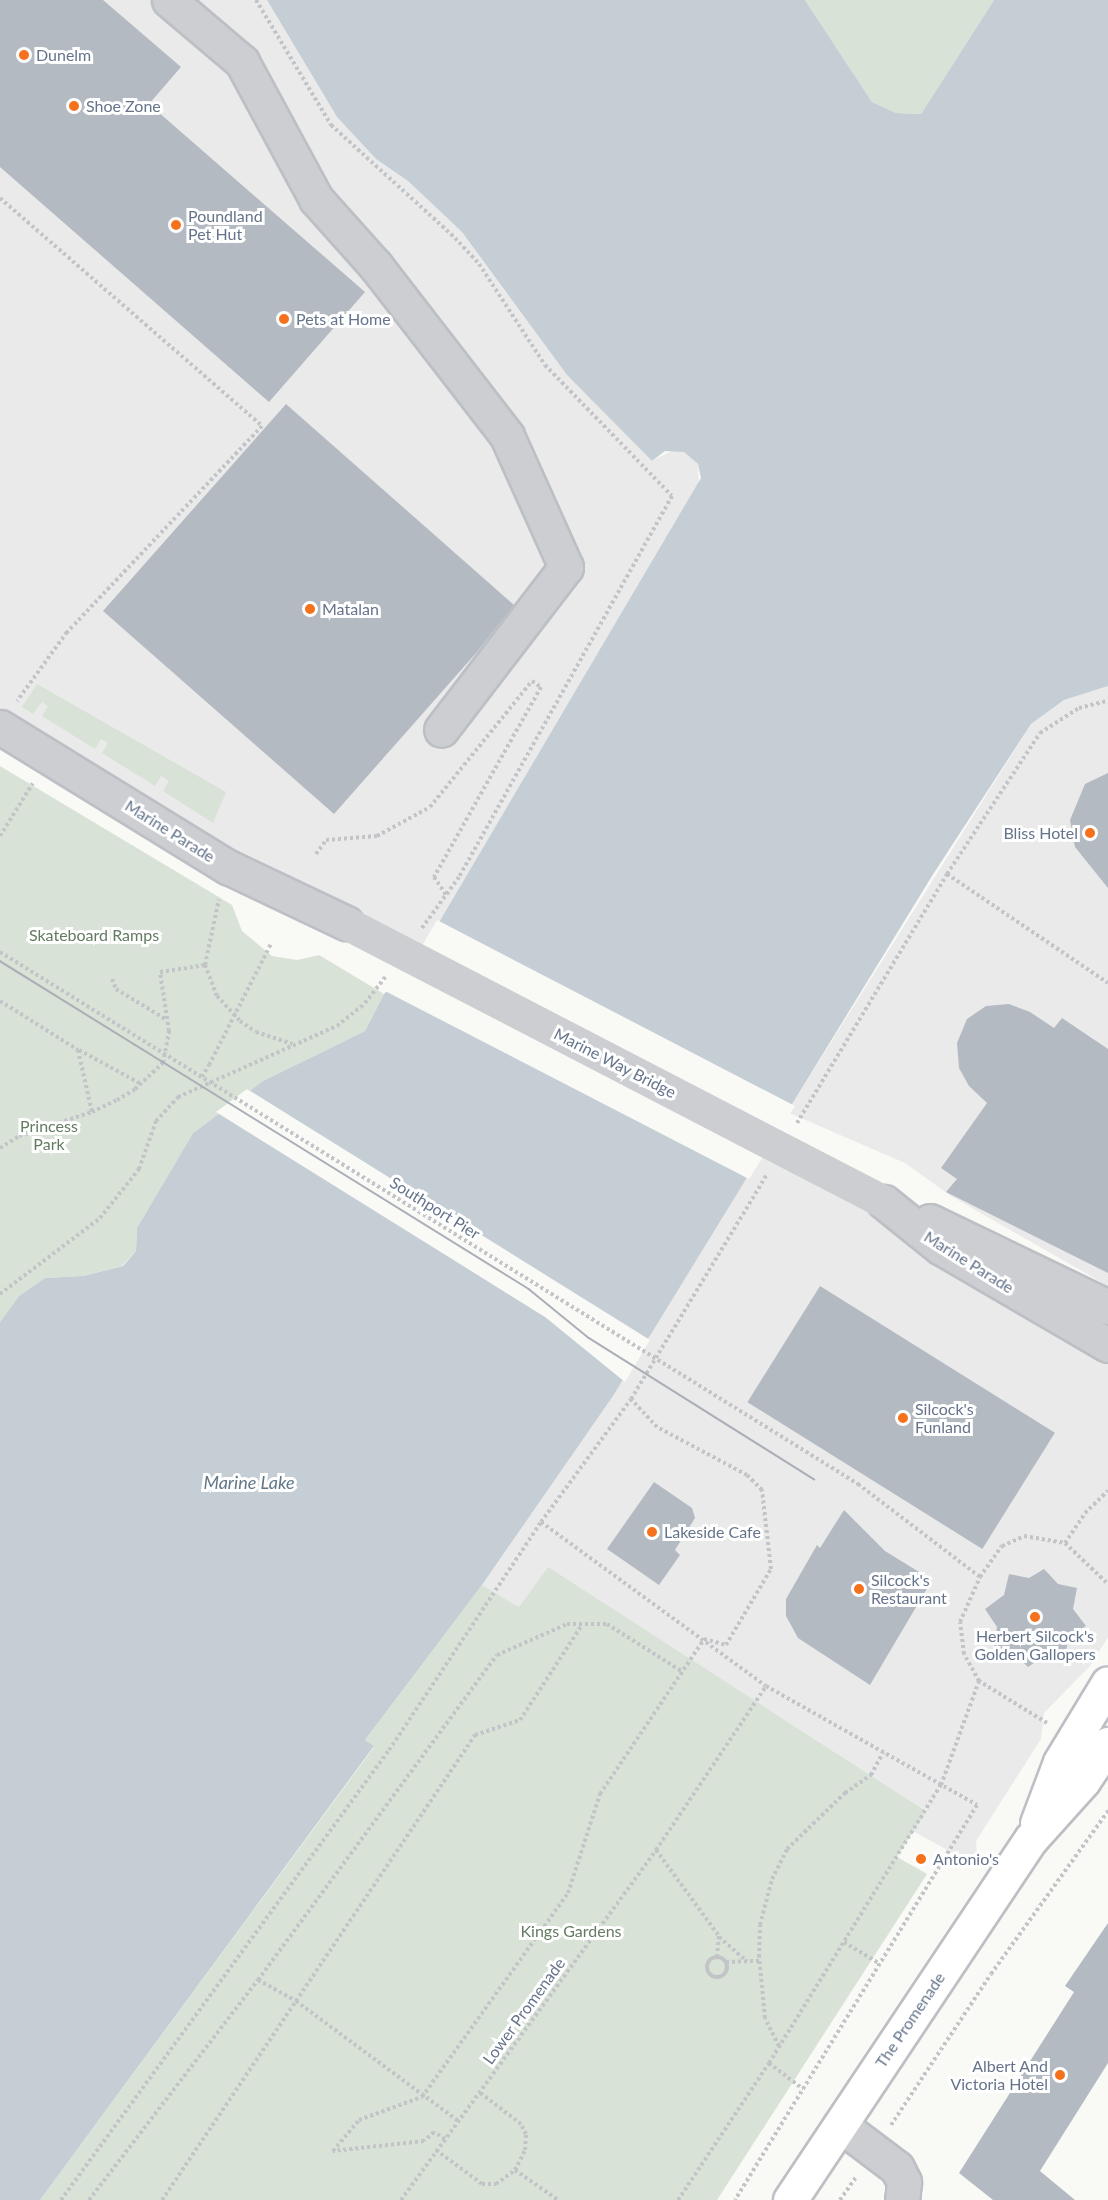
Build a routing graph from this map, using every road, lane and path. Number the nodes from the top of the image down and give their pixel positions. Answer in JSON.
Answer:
{"nodes":[{"id":1,"x":169,"y":0,"type":"edge"},
{"id":2,"x":256,"y":0,"type":"edge"},
{"id":3,"x":0,"y":198,"type":"edge"},
{"id":4,"x":20,"y":697,"type":"dead end"},
{"id":5,"x":1108,"y":701,"type":"edge"},
{"id":6,"x":0,"y":727,"type":"edge"},
{"id":7,"x":441,"y":730,"type":"dead end"},
{"id":8,"x":36,"y":777,"type":"dead end"},
{"id":9,"x":0,"y":836,"type":"edge"},
{"id":10,"x":316,"y":854,"type":"dead end"},
{"id":11,"x":947,"y":874,"type":"junction"},
{"id":12,"x":221,"y":894,"type":"dead end"},
{"id":13,"x":446,"y":895,"type":"junction"},
{"id":14,"x":346,"y":923,"type":"joint"},
{"id":15,"x":419,"y":931,"type":"dead end"},
{"id":16,"x":271,"y":944,"type":"dead end"},
{"id":17,"x":0,"y":952,"type":"edge"},
{"id":18,"x":205,"y":965,"type":"junction"},
{"id":19,"x":392,"y":967,"type":"dead end"},
{"id":20,"x":112,"y":979,"type":"dead end"},
{"id":21,"x":1108,"y":983,"type":"edge"},
{"id":22,"x":0,"y":1001,"type":"edge"},
{"id":23,"x":167,"y":1020,"type":"junction"},
{"id":24,"x":293,"y":1045,"type":"junction"},
{"id":25,"x":78,"y":1050,"type":"junction"},
{"id":26,"x":202,"y":1077,"type":"junction"},
{"id":27,"x":141,"y":1084,"type":"junction"},
{"id":28,"x":92,"y":1112,"type":"junction"},
{"id":29,"x":795,"y":1127,"type":"dead end"},
{"id":30,"x":0,"y":1148,"type":"edge"},
{"id":31,"x":771,"y":1167,"type":"dead end"},
{"id":32,"x":884,"y":1202,"type":"junction"},
{"id":33,"x":1003,"y":1253,"type":"junction"},
{"id":34,"x":0,"y":1294,"type":"edge"},
{"id":35,"x":1108,"y":1307,"type":"edge"},
{"id":36,"x":1108,"y":1325,"type":"edge"},
{"id":37,"x":1108,"y":1345,"type":"edge"},
{"id":38,"x":631,"y":1399,"type":"junction"},
{"id":39,"x":1108,"y":1491,"type":"edge"},
{"id":40,"x":542,"y":1522,"type":"junction"},
{"id":41,"x":1065,"y":1543,"type":"junction"},
{"id":42,"x":980,"y":1577,"type":"junction"},
{"id":43,"x":1108,"y":1584,"type":"edge"},
{"id":44,"x":582,"y":1624,"type":"junction"},
{"id":45,"x":704,"y":1639,"type":"junction"},
{"id":46,"x":683,"y":1672,"type":"junction"},
{"id":47,"x":979,"y":1681,"type":"junction"},
{"id":48,"x":1108,"y":1683,"type":"edge"},
{"id":49,"x":766,"y":1686,"type":"junction"},
{"id":50,"x":1075,"y":1737,"type":"junction"},
{"id":51,"x":1108,"y":1744,"type":"edge"},
{"id":52,"x":883,"y":1752,"type":"junction"},
{"id":53,"x":941,"y":1785,"type":"junction"},
{"id":54,"x":1108,"y":1811,"type":"edge"},
{"id":55,"x":1031,"y":1839,"type":"junction"},
{"id":56,"x":656,"y":1850,"type":"junction"},
{"id":57,"x":719,"y":1936,"type":"junction"},
{"id":58,"x":844,"y":1942,"type":"junction"},
{"id":59,"x":717,"y":1956,"type":"junction"},
{"id":60,"x":747,"y":1961,"type":"junction"},
{"id":61,"x":759,"y":1961,"type":"junction"},
{"id":62,"x":726,"y":1962,"type":"junction"},
{"id":63,"x":880,"y":1964,"type":"junction"},
{"id":64,"x":258,"y":1980,"type":"junction"},
{"id":65,"x":296,"y":2001,"type":"junction"},
{"id":66,"x":779,"y":2047,"type":"junction"},
{"id":67,"x":769,"y":2063,"type":"junction"},
{"id":68,"x":803,"y":2089,"type":"junction"},
{"id":69,"x":479,"y":2092,"type":"junction"},
{"id":70,"x":422,"y":2097,"type":"junction"},
{"id":71,"x":458,"y":2121,"type":"junction"},
{"id":72,"x":840,"y":2125,"type":"junction"},
{"id":73,"x":445,"y":2139,"type":"junction"},
{"id":74,"x":875,"y":2149,"type":"junction"},
{"id":75,"x":436,"y":2150,"type":"junction"},
{"id":76,"x":515,"y":2170,"type":"junction"},
{"id":77,"x":61,"y":2200,"type":"edge"},
{"id":78,"x":89,"y":2200,"type":"edge"},
{"id":79,"x":162,"y":2200,"type":"edge"},
{"id":80,"x":401,"y":2200,"type":"edge"},
{"id":81,"x":558,"y":2200,"type":"edge"},
{"id":82,"x":678,"y":2200,"type":"edge"},
{"id":83,"x":735,"y":2200,"type":"edge"},
{"id":84,"x":790,"y":2200,"type":"edge"},
{"id":85,"x":840,"y":2200,"type":"edge"},
{"id":86,"x":902,"y":2200,"type":"edge"}],
"edges":[{"from":1,"to":7,"type":"street"},
{"from":2,"to":13,"type":"path"},
{"from":3,"to":4,"type":"path"},
{"from":5,"to":11,"type":"path"},
{"from":6,"to":14,"type":"street","name":"Marine Parade"},
{"from":8,"to":9,"type":"path"},
{"from":10,"to":13,"type":"path"},
{"from":11,"to":21,"type":"path"},
{"from":11,"to":29,"type":"path"},
{"from":12,"to":18,"type":"path"},
{"from":13,"to":15,"type":"path"},
{"from":14,"to":32,"type":"street","name":"Marine Way Bridge","bridge":true},
{"from":16,"to":26,"type":"path","bridge":true},
{"from":17,"to":26,"type":"path","name":"Southport Pier","bridge":true},
{"from":18,"to":23,"type":"path"},
{"from":18,"to":24,"type":"path"},
{"from":19,"to":24,"type":"path"},
{"from":20,"to":23,"type":"path"},
{"from":22,"to":25,"type":"path"},
{"from":23,"to":27,"type":"path"},
{"from":24,"to":34,"type":"path"},
{"from":25,"to":27,"type":"path"},
{"from":25,"to":28,"type":"path"},
{"from":26,"to":42,"type":"path","name":"Southport Pier","bridge":true},
{"from":27,"to":28,"type":"path"},
{"from":28,"to":30,"type":"path"},
{"from":31,"to":38,"type":"path"},
{"from":32,"to":33,"type":"street","name":"Marine Parade"},
{"from":32,"to":37,"type":"street","name":"Marine Parade"},
{"from":33,"to":35,"type":"street","name":"Marine Parade"},
{"from":33,"to":36,"type":"street","name":"Marine Parade"},
{"from":38,"to":40,"type":"path"},
{"from":38,"to":45,"type":"path"},
{"from":39,"to":41,"type":"path"},
{"from":40,"to":45,"type":"path"},
{"from":40,"to":77,"type":"path"},
{"from":41,"to":42,"type":"path"},
{"from":41,"to":43,"type":"path"},
{"from":42,"to":47,"type":"path"},
{"from":44,"to":46,"type":"path"},
{"from":44,"to":64,"type":"path"},
{"from":44,"to":65,"type":"path"},
{"from":45,"to":46,"type":"path"},
{"from":45,"to":49,"type":"path"},
{"from":46,"to":70,"type":"path"},
{"from":47,"to":50,"type":"path"},
{"from":47,"to":53,"type":"path"},
{"from":48,"to":50,"type":"main road","name":"The Promenade"},
{"from":49,"to":52,"type":"path"},
{"from":49,"to":56,"type":"path","name":"Lower Promenade"},
{"from":50,"to":55,"type":"main road","name":"The Promenade"},
{"from":51,"to":55,"type":"main road","name":"The Promenade"},
{"from":52,"to":53,"type":"path"},
{"from":52,"to":61,"type":"path"},
{"from":53,"to":58,"type":"path"},
{"from":53,"to":63,"type":"path"},
{"from":54,"to":74,"type":"path"},
{"from":55,"to":72,"type":"main road","name":"The Promenade"},
{"from":56,"to":57,"type":"path"},
{"from":56,"to":69,"type":"path","name":"Lower Promenade"},
{"from":57,"to":59,"type":"path"},
{"from":57,"to":60,"type":"path"},
{"from":58,"to":63,"type":"path"},
{"from":58,"to":66,"type":"path"},
{"from":59,"to":62,"type":"path"},
{"from":59,"to":62,"type":"path"},
{"from":60,"to":61,"type":"path"},
{"from":60,"to":62,"type":"path"},
{"from":61,"to":66,"type":"path"},
{"from":63,"to":68,"type":"path"},
{"from":64,"to":65,"type":"path"},
{"from":64,"to":78,"type":"path"},
{"from":65,"to":70,"type":"path"},
{"from":65,"to":79,"type":"path"},
{"from":66,"to":67,"type":"path"},
{"from":67,"to":68,"type":"path"},
{"from":67,"to":82,"type":"path"},
{"from":68,"to":83,"type":"path"},
{"from":69,"to":71,"type":"path","name":"Lower Promenade"},
{"from":69,"to":76,"type":"path"},
{"from":70,"to":71,"type":"path"},
{"from":70,"to":73,"type":"path"},
{"from":71,"to":73,"type":"path","name":"Lower Promenade"},
{"from":72,"to":74,"type":"street"},
{"from":72,"to":84,"type":"main road","name":"The Promenade"},
{"from":73,"to":75,"type":"path","name":"Lower Promenade"},
{"from":74,"to":85,"type":"path"},
{"from":74,"to":86,"type":"street"},
{"from":75,"to":76,"type":"path"},
{"from":75,"to":80,"type":"path","name":"Lower Promenade"},
{"from":76,"to":81,"type":"path"}]}
